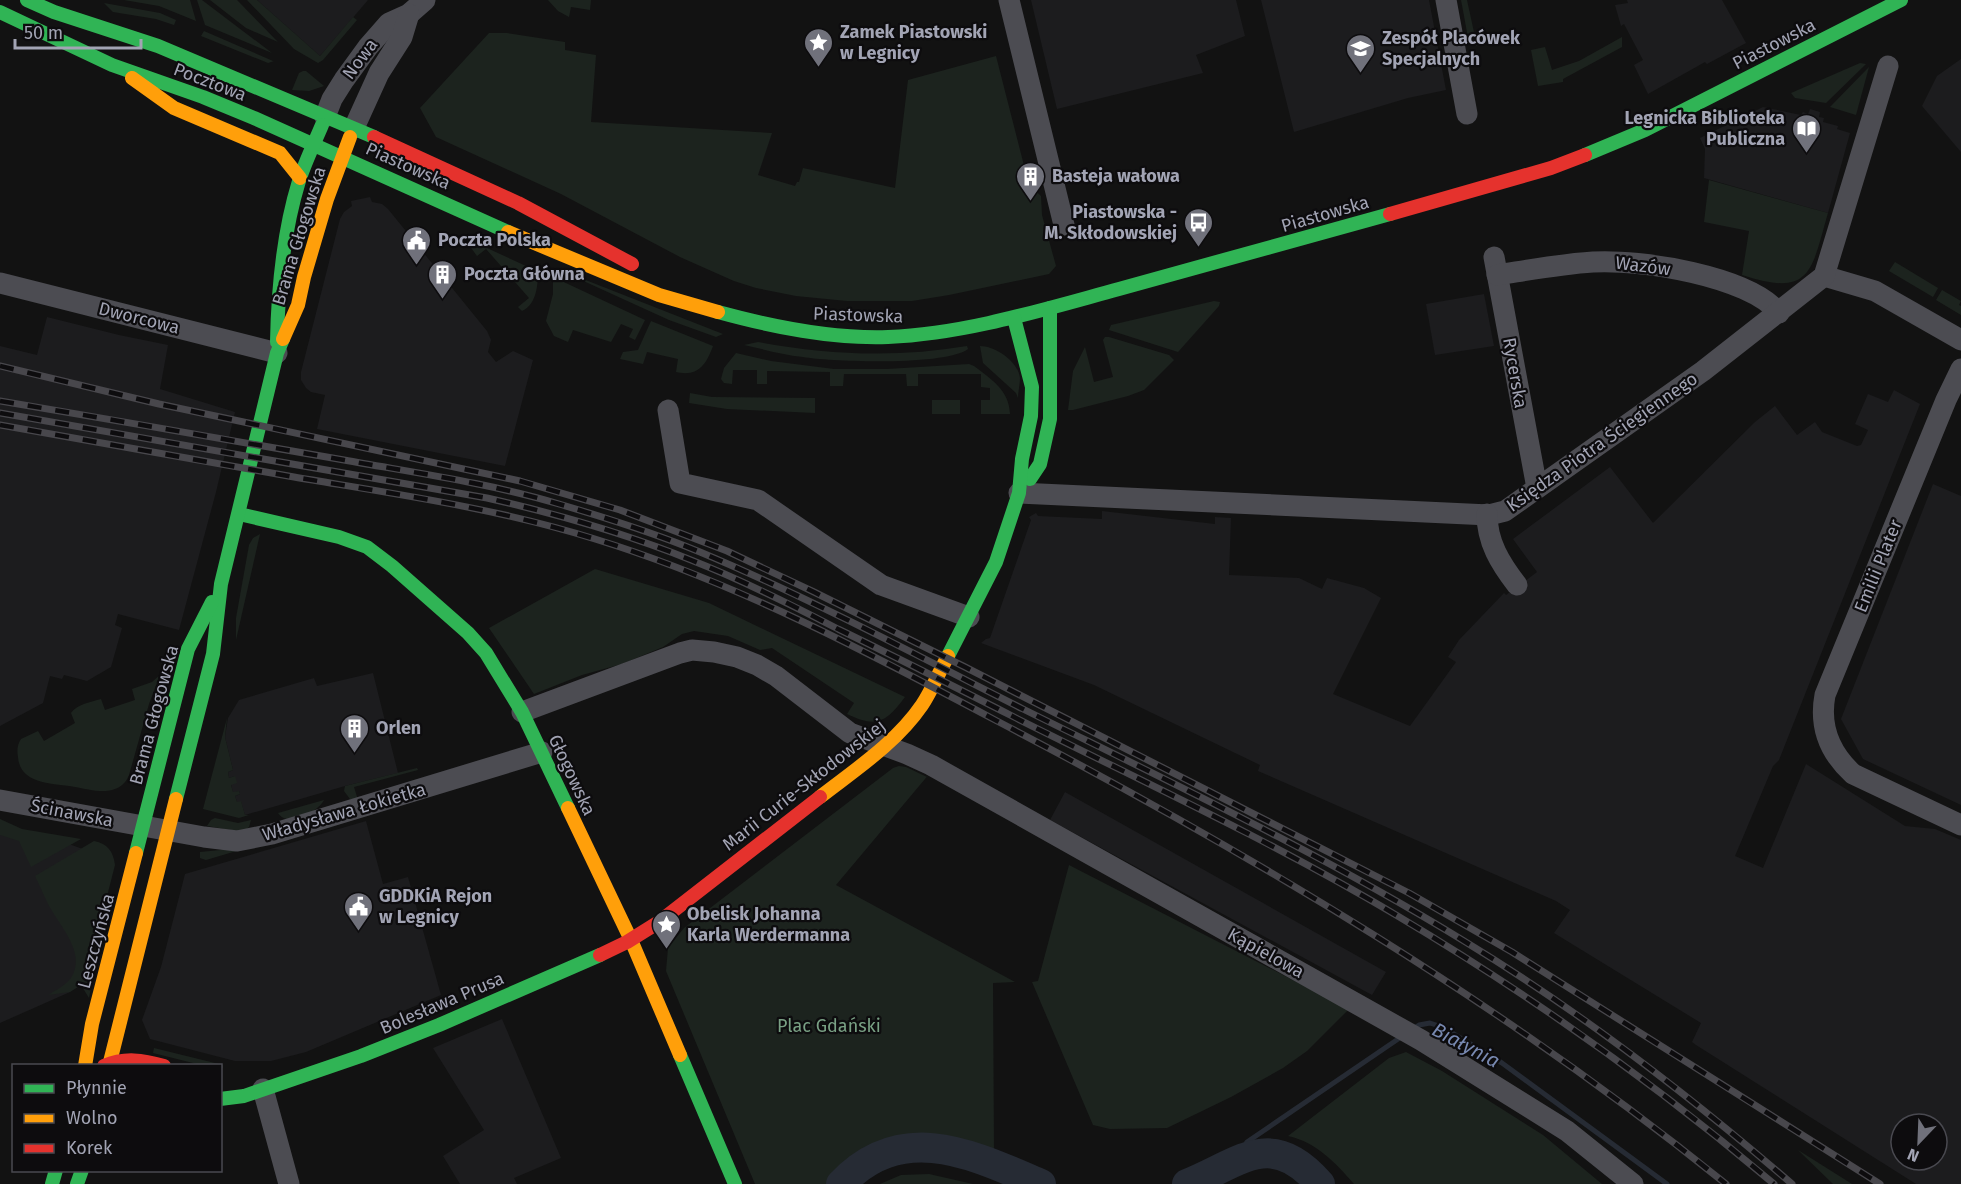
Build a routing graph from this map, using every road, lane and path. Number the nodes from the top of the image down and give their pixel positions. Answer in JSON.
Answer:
{"nodes":[{"id":1,"x":27,"y":0,"type":"edge"},
{"id":2,"x":1009,"y":0,"type":"edge"},
{"id":3,"x":1446,"y":0,"type":"edge"},
{"id":4,"x":1901,"y":0,"type":"edge"},
{"id":5,"x":417,"y":7,"type":"edge"},
{"id":6,"x":0,"y":12,"type":"edge"},
{"id":7,"x":1888,"y":66,"type":"dead end"},
{"id":8,"x":118,"y":68,"type":"junction"},
{"id":9,"x":1466,"y":109,"type":"dead end"},
{"id":10,"x":325,"y":117,"type":"junction"},
{"id":11,"x":354,"y":128,"type":"junction"},
{"id":12,"x":315,"y":144,"type":"junction"},
{"id":13,"x":342,"y":156,"type":"junction"},
{"id":14,"x":300,"y":178,"type":"junction"},
{"id":15,"x":1064,"y":225,"type":"dead end"},
{"id":16,"x":1496,"y":266,"type":"joint"},
{"id":17,"x":644,"y":271,"type":"dead end"},
{"id":18,"x":1824,"y":276,"type":"junction"},
{"id":19,"x":664,"y":282,"type":"dead end"},
{"id":20,"x":0,"y":283,"type":"edge"},
{"id":21,"x":1050,"y":308,"type":"junction"},
{"id":22,"x":1779,"y":313,"type":"junction"},
{"id":23,"x":726,"y":315,"type":"junction"},
{"id":24,"x":1014,"y":318,"type":"junction"},
{"id":25,"x":1961,"y":340,"type":"edge"},
{"id":26,"x":277,"y":353,"type":"junction"},
{"id":27,"x":1961,"y":369,"type":"edge"},
{"id":28,"x":668,"y":410,"type":"dead end"},
{"id":29,"x":1537,"y":488,"type":"junction"},
{"id":30,"x":1019,"y":493,"type":"junction"},
{"id":31,"x":239,"y":514,"type":"junction"},
{"id":32,"x":1487,"y":514,"type":"junction"},
{"id":33,"x":221,"y":584,"type":"junction"},
{"id":34,"x":1516,"y":585,"type":"dead end"},
{"id":35,"x":969,"y":617,"type":"junction"},
{"id":36,"x":522,"y":712,"type":"junction"},
{"id":37,"x":885,"y":746,"type":"junction"},
{"id":38,"x":542,"y":752,"type":"junction"},
{"id":39,"x":0,"y":800,"type":"edge"},
{"id":40,"x":1961,"y":825,"type":"edge"},
{"id":41,"x":144,"y":826,"type":"junction"},
{"id":42,"x":170,"y":830,"type":"junction"},
{"id":43,"x":631,"y":940,"type":"junction"},
{"id":44,"x":92,"y":1024,"type":"junction"},
{"id":45,"x":120,"y":1025,"type":"junction"},
{"id":46,"x":143,"y":1060,"type":"junction"},
{"id":47,"x":85,"y":1064,"type":"edge"},
{"id":48,"x":108,"y":1064,"type":"edge"},
{"id":49,"x":109,"y":1064,"type":"edge"},
{"id":50,"x":113,"y":1064,"type":"edge"},
{"id":51,"x":160,"y":1064,"type":"edge"},
{"id":52,"x":242,"y":1084,"type":"dead end"},
{"id":53,"x":263,"y":1089,"type":"junction"},
{"id":54,"x":222,"y":1099,"type":"edge"},
{"id":55,"x":289,"y":1184,"type":"edge"},
{"id":56,"x":735,"y":1184,"type":"edge"},
{"id":57,"x":1633,"y":1184,"type":"edge"}],
"edges":[{"from":1,"to":10,"type":"main road","name":"Pocztowa"},
{"from":2,"to":15,"type":"street"},
{"from":3,"to":9,"type":"street"},
{"from":4,"to":21,"type":"main road","name":"Piastowska"},
{"from":5,"to":10,"type":"street","name":"Nowa"},
{"from":5,"to":11,"type":"street","name":"Nowa"},
{"from":6,"to":8,"type":"main road","name":"Pocztowa"},
{"from":7,"to":18,"type":"street"},
{"from":8,"to":12,"type":"main road","name":"Pocztowa"},
{"from":8,"to":14,"type":"main road"},
{"from":10,"to":11,"type":"main road","name":"Pocztowa"},
{"from":10,"to":12,"type":"main road","name":"Brama Głogowska"},
{"from":11,"to":13,"type":"main road","name":"Brama Głogowska"},
{"from":11,"to":17,"type":"main road","name":"Piastowska"},
{"from":12,"to":13,"type":"main road","name":"Pocztowa"},
{"from":12,"to":14,"type":"main road","name":"Brama Głogowska"},
{"from":13,"to":23,"type":"main road","name":"Piastowska"},
{"from":13,"to":26,"type":"main road","name":"Brama Głogowska"},
{"from":14,"to":26,"type":"main road","name":"Brama Głogowska"},
{"from":16,"to":22,"type":"street","name":"Wazów"},
{"from":16,"to":29,"type":"street","name":"Rycerska"},
{"from":18,"to":22,"type":"street","name":"Księdza Piotra Ściegiennego"},
{"from":18,"to":25,"type":"street"},
{"from":19,"to":23,"type":"main road","name":"Piastowska"},
{"from":20,"to":26,"type":"street","name":"Dworcowa"},
{"from":21,"to":24,"type":"main road","name":"Piastowska"},
{"from":21,"to":30,"type":"main road","name":"Marii Curie-Skłodowskiej"},
{"from":22,"to":29,"type":"street","name":"Księdza Piotra Ściegiennego"},
{"from":23,"to":24,"type":"main road","name":"Piastowska"},
{"from":24,"to":30,"type":"main road","name":"Marii Curie-Skłodowskiej"},
{"from":26,"to":31,"type":"main road","name":"Brama Głogowska"},
{"from":27,"to":40,"type":"street","name":"Emilii Plater"},
{"from":28,"to":35,"type":"street"},
{"from":29,"to":32,"type":"street","name":"Księdza Piotra Ściegiennego"},
{"from":30,"to":32,"type":"street","name":"Księdza Piotra Ściegiennego"},
{"from":30,"to":35,"type":"main road","name":"Marii Curie-Skłodowskiej"},
{"from":31,"to":33,"type":"main road","name":"Brama Głogowska"},
{"from":31,"to":36,"type":"main road","name":"Głogowska"},
{"from":32,"to":34,"type":"street"},
{"from":33,"to":41,"type":"main road","name":"Brama Głogowska"},
{"from":33,"to":42,"type":"main road","name":"Brama Głogowska"},
{"from":35,"to":37,"type":"main road","name":"Marii Curie-Skłodowskiej"},
{"from":36,"to":37,"type":"street"},
{"from":36,"to":38,"type":"main road","name":"Głogowska"},
{"from":37,"to":43,"type":"main road","name":"Marii Curie-Skłodowskiej"},
{"from":37,"to":57,"type":"street","name":"Kąpielowa"},
{"from":38,"to":42,"type":"street","name":"Władysława Łokietka"},
{"from":38,"to":43,"type":"main road","name":"Głogowska"},
{"from":39,"to":41,"type":"street","name":"Ścinawska"},
{"from":41,"to":42,"type":"street","name":"Władysława Łokietka"},
{"from":41,"to":44,"type":"main road","name":"Leszczyńska"},
{"from":42,"to":45,"type":"main road"},
{"from":43,"to":53,"type":"main road","name":"Bolesława Prusa"},
{"from":43,"to":56,"type":"main road","name":"Głogowska"},
{"from":44,"to":47,"type":"main road","name":"Leszczyńska"},
{"from":44,"to":48,"type":"main road"},
{"from":45,"to":46,"type":"main road"},
{"from":45,"to":49,"type":"main road"},
{"from":46,"to":50,"type":"main road"},
{"from":46,"to":51,"type":"main road"},
{"from":52,"to":53,"type":"main road"},
{"from":53,"to":54,"type":"main road","name":"Bolesława Prusa"},
{"from":53,"to":55,"type":"street"}]}
